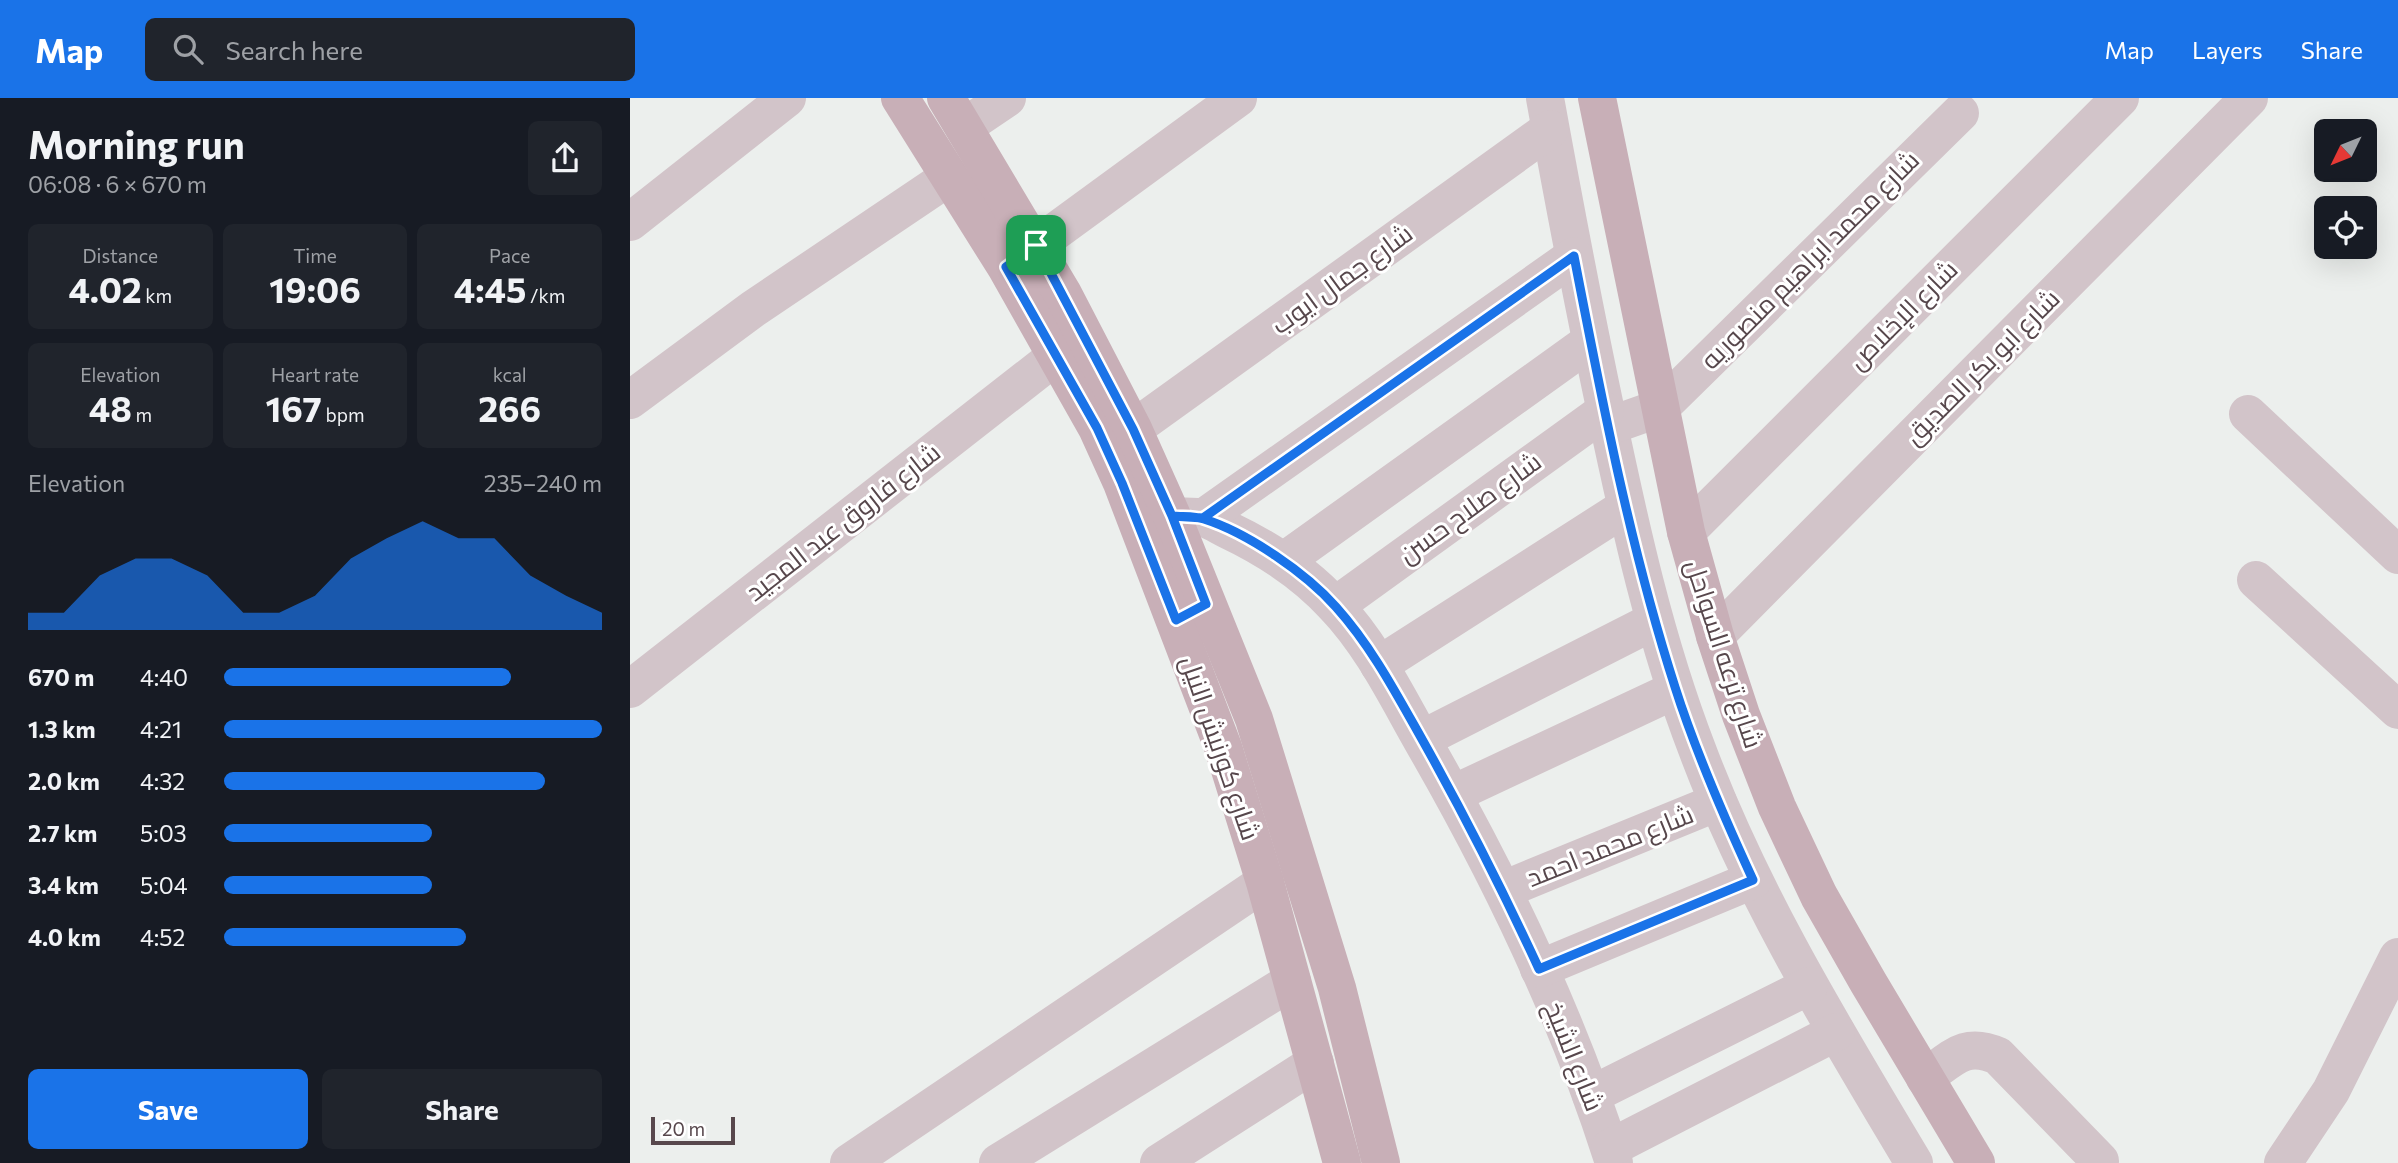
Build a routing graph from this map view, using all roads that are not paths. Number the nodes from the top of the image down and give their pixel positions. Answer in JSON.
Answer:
{"nodes":[{"id":1,"x":786,"y":98,"type":"edge"},
{"id":2,"x":900,"y":98,"type":"edge"},
{"id":3,"x":1007,"y":98,"type":"edge"},
{"id":4,"x":1238,"y":98,"type":"edge"},
{"id":5,"x":1597,"y":98,"type":"edge"},
{"id":6,"x":2120,"y":98,"type":"edge"},
{"id":7,"x":2249,"y":98,"type":"edge"},
{"id":8,"x":955,"y":113,"type":"edge"},
{"id":9,"x":1548,"y":113,"type":"edge"},
{"id":10,"x":1960,"y":113,"type":"dead end"},
{"id":11,"x":949,"y":177,"type":"junction"},
{"id":12,"x":630,"y":222,"type":"edge"},
{"id":13,"x":1036,"y":245,"type":"junction"},
{"id":14,"x":1574,"y":256,"type":"junction"},
{"id":15,"x":1006,"y":267,"type":"junction"},
{"id":16,"x":1591,"y":341,"type":"junction"},
{"id":17,"x":1056,"y":356,"type":"junction"},
{"id":18,"x":630,"y":400,"type":"edge"},
{"id":19,"x":1660,"y":408,"type":"junction"},
{"id":20,"x":2248,"y":414,"type":"dead end"},
{"id":21,"x":1607,"y":418,"type":"junction"},
{"id":22,"x":1133,"y":429,"type":"junction"},
{"id":23,"x":1626,"y":507,"type":"junction"},
{"id":24,"x":1187,"y":517,"type":"junction"},
{"id":25,"x":1686,"y":532,"type":"junction"},
{"id":26,"x":2398,"y":555,"type":"edge"},
{"id":27,"x":1284,"y":561,"type":"junction"},
{"id":28,"x":2256,"y":580,"type":"dead end"},
{"id":29,"x":1335,"y":606,"type":"junction"},
{"id":30,"x":1191,"y":612,"type":"junction"},
{"id":31,"x":1654,"y":621,"type":"junction"},
{"id":32,"x":1715,"y":636,"type":"junction"},
{"id":33,"x":1379,"y":665,"type":"junction"},
{"id":34,"x":630,"y":689,"type":"edge"},
{"id":35,"x":1675,"y":690,"type":"junction"},
{"id":36,"x":2398,"y":710,"type":"edge"},
{"id":37,"x":1422,"y":739,"type":"junction"},
{"id":38,"x":1453,"y":794,"type":"junction"},
{"id":39,"x":1718,"y":802,"type":"junction"},
{"id":40,"x":1753,"y":880,"type":"junction"},
{"id":41,"x":1265,"y":882,"type":"junction"},
{"id":42,"x":1503,"y":890,"type":"junction"},
{"id":43,"x":2398,"y":957,"type":"edge"},
{"id":44,"x":1539,"y":969,"type":"junction"},
{"id":45,"x":1292,"y":981,"type":"junction"},
{"id":46,"x":1809,"y":986,"type":"junction"},
{"id":47,"x":1836,"y":1032,"type":"junction"},
{"id":48,"x":1315,"y":1063,"type":"junction"},
{"id":49,"x":1925,"y":1078,"type":"junction"},
{"id":50,"x":1591,"y":1095,"type":"junction"},
{"id":51,"x":1612,"y":1156,"type":"edge"},
{"id":52,"x":2100,"y":1161,"type":"edge"},
{"id":53,"x":849,"y":1163,"type":"edge"},
{"id":54,"x":998,"y":1163,"type":"edge"},
{"id":55,"x":1159,"y":1163,"type":"edge"},
{"id":56,"x":1342,"y":1163,"type":"edge"},
{"id":57,"x":1381,"y":1163,"type":"edge"},
{"id":58,"x":1914,"y":1163,"type":"edge"},
{"id":59,"x":1976,"y":1163,"type":"edge"},
{"id":60,"x":2283,"y":1163,"type":"edge"}],
"edges":[{"from":1,"to":12,"type":"street"},
{"from":2,"to":11,"type":"main road","name":"شارع كورنيش النيل"},
{"from":3,"to":8,"type":"street"},
{"from":4,"to":13,"type":"street"},
{"from":5,"to":19,"type":"main road","name":"شارع ترعه السواحل"},
{"from":6,"to":25,"type":"street","name":"شارع الإخلاص"},
{"from":7,"to":32,"type":"street","name":"شارع ابو بكر الصديق"},
{"from":8,"to":13,"type":"main road","name":"شارع كورنيش النيل"},
{"from":9,"to":14,"type":"street","name":"شارع ترعه السواحل"},
{"from":9,"to":22,"type":"street","name":"شارع جمال ايوب"},
{"from":10,"to":19,"type":"street","name":"شارع محمد ابراهيم منصوريه"},
{"from":11,"to":15,"type":"main road","name":"شارع كورنيش النيل"},
{"from":11,"to":18,"type":"street"},
{"from":13,"to":15,"type":"street"},
{"from":13,"to":22,"type":"main road","name":"شارع كورنيش النيل"},
{"from":14,"to":16,"type":"street","name":"شارع ترعه السواحل"},
{"from":14,"to":24,"type":"street"},
{"from":15,"to":17,"type":"main road","name":"شارع كورنيش النيل"},
{"from":16,"to":21,"type":"street","name":"شارع ترعه السواحل"},
{"from":16,"to":27,"type":"street"},
{"from":17,"to":30,"type":"main road","name":"شارع كورنيش النيل"},
{"from":17,"to":34,"type":"street","name":"شارع فاروق عبد المجيد"},
{"from":19,"to":21,"type":"street","name":"شارع صلاح حسن"},
{"from":19,"to":25,"type":"main road","name":"شارع ترعه السواحل"},
{"from":20,"to":26,"type":"street"},
{"from":21,"to":23,"type":"street","name":"شارع ترعه السواحل"},
{"from":21,"to":29,"type":"street","name":"شارع صلاح حسن"},
{"from":22,"to":24,"type":"main road","name":"شارع كورنيش النيل"},
{"from":23,"to":31,"type":"street","name":"شارع ترعه السواحل"},
{"from":23,"to":33,"type":"street"},
{"from":24,"to":27,"type":"street","name":"شارع الشيخ"},
{"from":24,"to":30,"type":"main road","name":"شارع كورنيش النيل"},
{"from":25,"to":32,"type":"main road","name":"شارع ترعه السواحل"},
{"from":27,"to":29,"type":"street","name":"شارع الشيخ"},
{"from":28,"to":36,"type":"street"},
{"from":29,"to":33,"type":"street","name":"شارع الشيخ"},
{"from":30,"to":41,"type":"main road","name":"شارع كورنيش النيل"},
{"from":30,"to":57,"type":"main road","name":"شارع كورنيش النيل"},
{"from":31,"to":35,"type":"street","name":"شارع ترعه السواحل"},
{"from":31,"to":37,"type":"street"},
{"from":32,"to":49,"type":"main road","name":"شارع ترعه السواحل"},
{"from":33,"to":37,"type":"street","name":"شارع الشيخ"},
{"from":35,"to":38,"type":"street"},
{"from":35,"to":39,"type":"street","name":"شارع ترعه السواحل"},
{"from":37,"to":38,"type":"street","name":"شارع الشيخ"},
{"from":38,"to":42,"type":"street","name":"شارع الشيخ"},
{"from":39,"to":40,"type":"street","name":"شارع ترعه السواحل"},
{"from":39,"to":42,"type":"street","name":"شارع محمد احمد"},
{"from":40,"to":44,"type":"street"},
{"from":40,"to":46,"type":"street","name":"شارع ترعه السواحل"},
{"from":41,"to":45,"type":"main road","name":"شارع كورنيش النيل"},
{"from":41,"to":53,"type":"street"},
{"from":42,"to":44,"type":"street","name":"شارع الشيخ"},
{"from":43,"to":60,"type":"street"},
{"from":44,"to":50,"type":"street","name":"شارع الشيخ"},
{"from":45,"to":48,"type":"main road","name":"شارع كورنيش النيل"},
{"from":45,"to":54,"type":"street"},
{"from":46,"to":47,"type":"street","name":"شارع ترعه السواحل"},
{"from":46,"to":50,"type":"street"},
{"from":47,"to":51,"type":"street"},
{"from":47,"to":58,"type":"street","name":"شارع ترعه السواحل"},
{"from":48,"to":55,"type":"street"},
{"from":48,"to":56,"type":"main road","name":"شارع كورنيش النيل"},
{"from":49,"to":52,"type":"street"},
{"from":49,"to":59,"type":"main road","name":"شارع ترعه السواحل"},
{"from":50,"to":51,"type":"street","name":"شارع الشيخ"}]}
